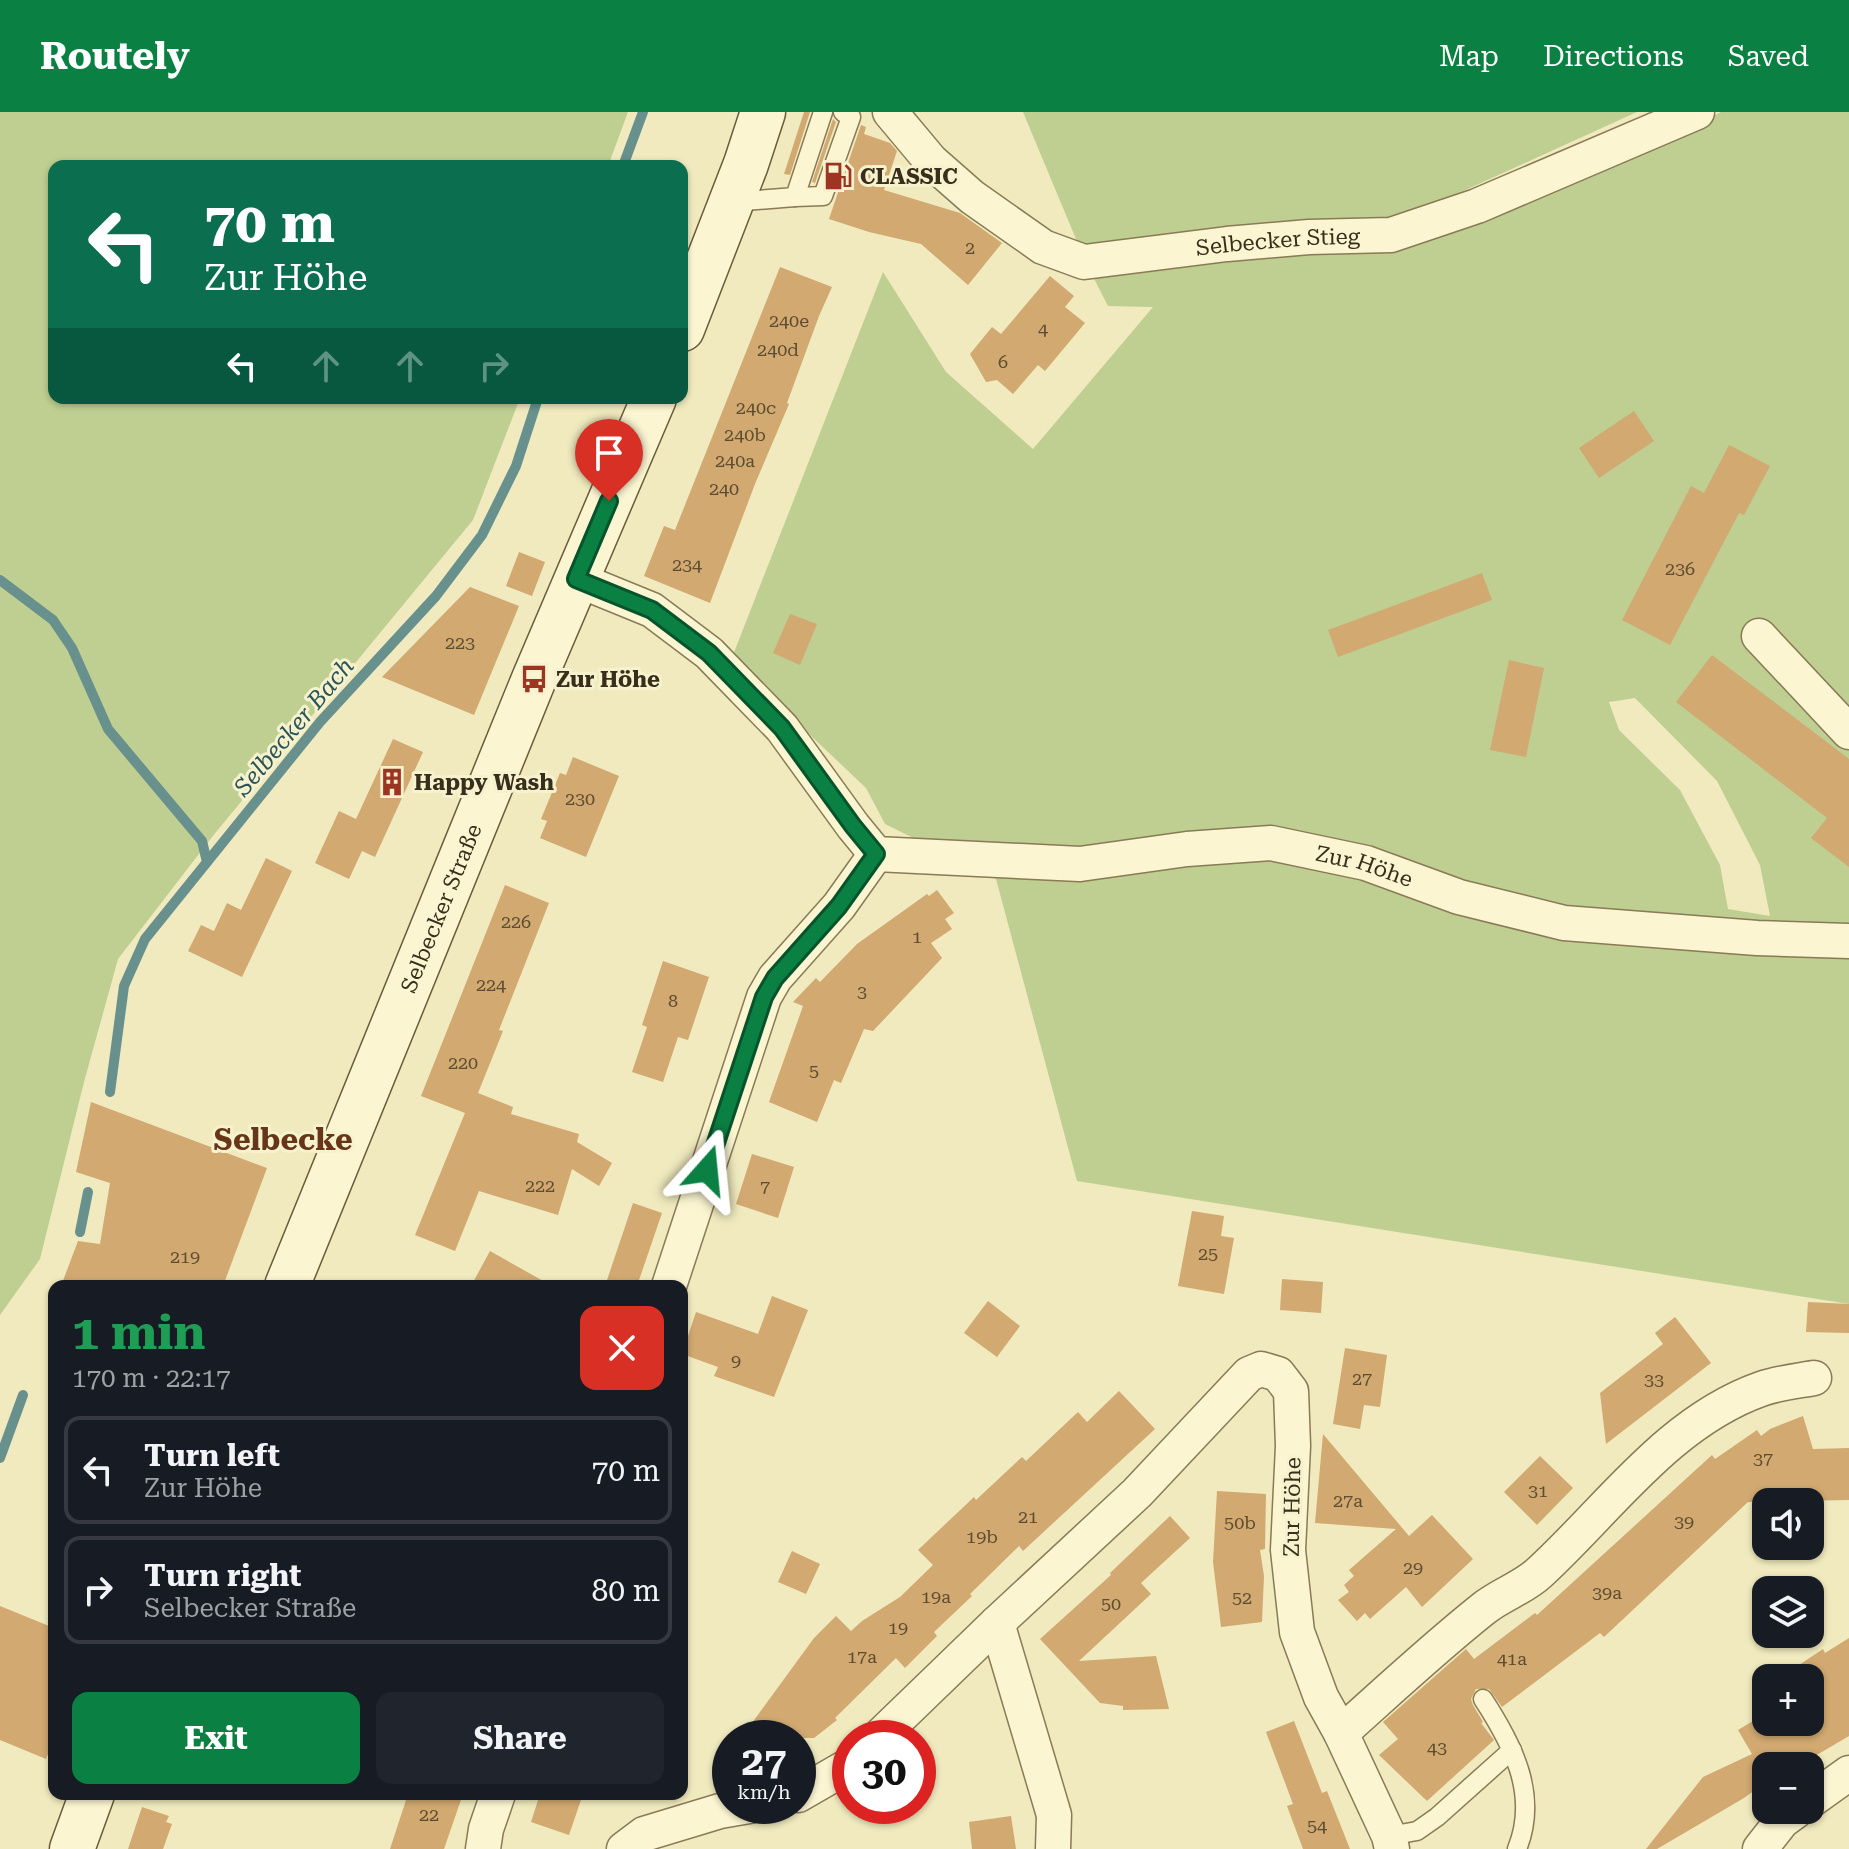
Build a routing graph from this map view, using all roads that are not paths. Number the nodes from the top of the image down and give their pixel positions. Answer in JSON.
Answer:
{"nodes":[{"id":1,"x":763,"y":112,"type":"edge"},
{"id":2,"x":823,"y":112,"type":"edge"},
{"id":3,"x":843,"y":112,"type":"edge"},
{"id":4,"x":890,"y":112,"type":"edge"},
{"id":5,"x":1697,"y":112,"type":"edge"},
{"id":6,"x":795,"y":197,"type":"junction"},
{"id":7,"x":732,"y":202,"type":"junction"},
{"id":8,"x":688,"y":314,"type":"edge"},
{"id":9,"x":651,"y":404,"type":"edge"},
{"id":10,"x":576,"y":579,"type":"junction"},
{"id":11,"x":1759,"y":636,"type":"dead end"},
{"id":12,"x":1849,"y":732,"type":"edge"},
{"id":13,"x":876,"y":854,"type":"junction"},
{"id":14,"x":1849,"y":941,"type":"edge"},
{"id":15,"x":289,"y":1280,"type":"edge"},
{"id":16,"x":671,"y":1280,"type":"edge"},
{"id":17,"x":1814,"y":1378,"type":"dead end"},
{"id":18,"x":997,"y":1623,"type":"junction"},
{"id":19,"x":1483,"y":1699,"type":"dead end"},
{"id":20,"x":897,"y":1720,"type":"edge"},
{"id":21,"x":1341,"y":1733,"type":"junction"},
{"id":22,"x":1512,"y":1750,"type":"junction"},
{"id":23,"x":1849,"y":1773,"type":"edge"},
{"id":24,"x":1824,"y":1791,"type":"edge"},
{"id":25,"x":90,"y":1800,"type":"edge"},
{"id":26,"x":496,"y":1800,"type":"edge"},
{"id":27,"x":712,"y":1813,"type":"edge"},
{"id":28,"x":1780,"y":1824,"type":"edge"},
{"id":29,"x":1391,"y":1842,"type":"edge"},
{"id":30,"x":72,"y":1849,"type":"edge"},
{"id":31,"x":483,"y":1849,"type":"edge"},
{"id":32,"x":624,"y":1849,"type":"edge"},
{"id":33,"x":1053,"y":1849,"type":"edge"},
{"id":34,"x":1517,"y":1849,"type":"edge"},
{"id":35,"x":1760,"y":1849,"type":"edge"}],
"edges":[{"from":1,"to":7,"type":"main road"},
{"from":2,"to":6,"type":"lane"},
{"from":3,"to":6,"type":"lane"},
{"from":4,"to":5,"type":"street","name":"Selbecker Stieg"},
{"from":6,"to":7,"type":"lane"},
{"from":7,"to":8,"type":"main road"},
{"from":9,"to":10,"type":"main road","name":"Selbecker Straße"},
{"from":10,"to":13,"type":"street"},
{"from":10,"to":15,"type":"main road","name":"Selbecker Straße"},
{"from":11,"to":12,"type":"street"},
{"from":13,"to":14,"type":"street","name":"Zur Höhe"},
{"from":13,"to":16,"type":"street"},
{"from":17,"to":21,"type":"street"},
{"from":18,"to":20,"type":"street","name":"Zur Höhe"},
{"from":18,"to":21,"type":"street","name":"Zur Höhe"},
{"from":18,"to":33,"type":"street"},
{"from":19,"to":22,"type":"lane"},
{"from":21,"to":29,"type":"street","name":"Zur Höhe"},
{"from":22,"to":29,"type":"lane"},
{"from":22,"to":34,"type":"lane"},
{"from":23,"to":24,"type":"street"},
{"from":25,"to":30,"type":"main road"},
{"from":26,"to":31,"type":"street"},
{"from":27,"to":32,"type":"street"},
{"from":28,"to":35,"type":"street"}]}
